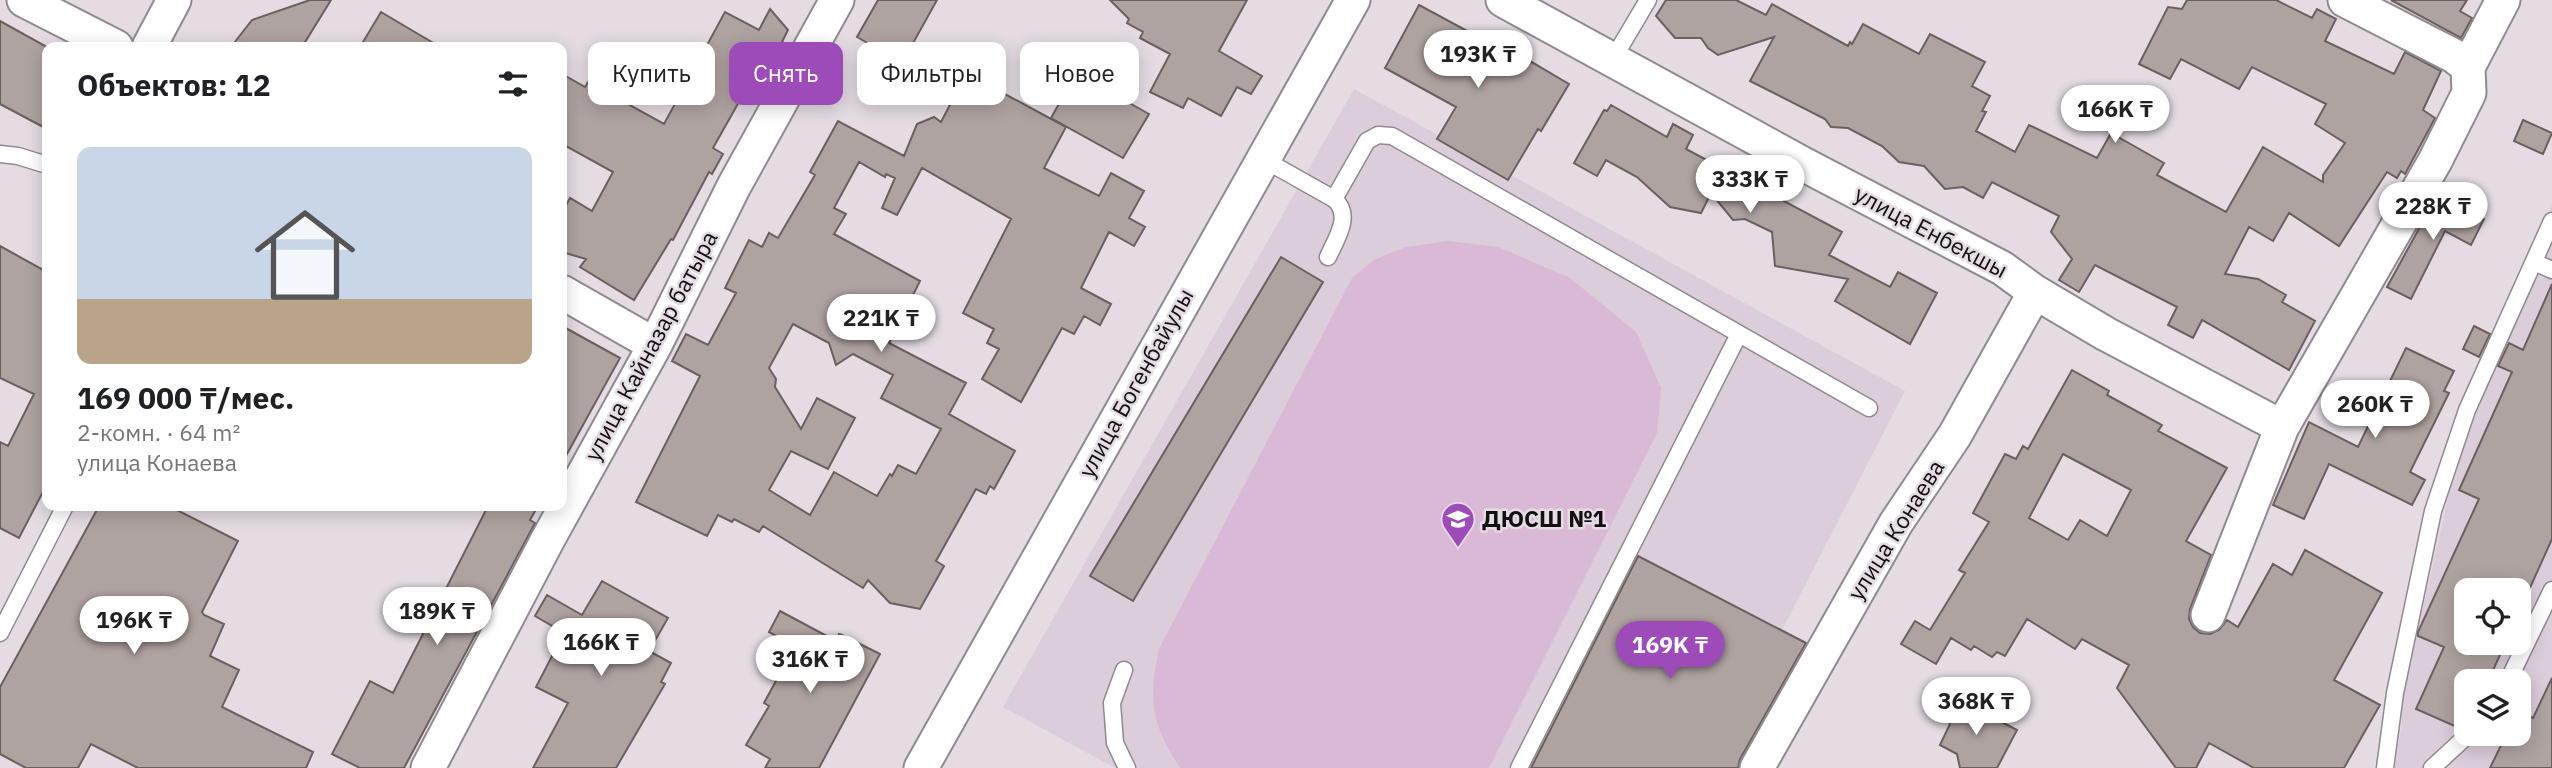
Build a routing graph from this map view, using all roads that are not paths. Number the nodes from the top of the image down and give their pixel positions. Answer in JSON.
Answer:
{"nodes":[{"id":1,"x":24,"y":0,"type":"edge"},
{"id":2,"x":174,"y":0,"type":"edge"},
{"id":3,"x":837,"y":0,"type":"edge"},
{"id":4,"x":1353,"y":0,"type":"edge"},
{"id":5,"x":1503,"y":0,"type":"edge"},
{"id":6,"x":1648,"y":0,"type":"edge"},
{"id":7,"x":2345,"y":0,"type":"edge"},
{"id":8,"x":2504,"y":0,"type":"edge"},
{"id":9,"x":106,"y":42,"type":"edge"},
{"id":10,"x":152,"y":42,"type":"edge"},
{"id":11,"x":1613,"y":59,"type":"junction"},
{"id":12,"x":2468,"y":67,"type":"junction"},
{"id":13,"x":0,"y":154,"type":"edge"},
{"id":14,"x":1263,"y":159,"type":"junction"},
{"id":15,"x":42,"y":163,"type":"edge"},
{"id":16,"x":1334,"y":199,"type":"junction"},
{"id":17,"x":2552,"y":220,"type":"edge"},
{"id":18,"x":1328,"y":257,"type":"dead end"},
{"id":19,"x":2534,"y":262,"type":"junction"},
{"id":20,"x":2552,"y":270,"type":"edge"},
{"id":21,"x":2035,"y":292,"type":"junction"},
{"id":22,"x":567,"y":295,"type":"edge"},
{"id":23,"x":1740,"y":334,"type":"junction"},
{"id":24,"x":655,"y":345,"type":"junction"},
{"id":25,"x":1869,"y":408,"type":"dead end"},
{"id":26,"x":2282,"y":427,"type":"junction"},
{"id":27,"x":567,"y":505,"type":"edge"},
{"id":28,"x":62,"y":511,"type":"edge"},
{"id":29,"x":563,"y":511,"type":"edge"},
{"id":30,"x":2552,"y":590,"type":"edge"},
{"id":31,"x":2208,"y":615,"type":"dead end"},
{"id":32,"x":0,"y":633,"type":"edge"},
{"id":33,"x":2514,"y":669,"type":"edge"},
{"id":34,"x":1124,"y":670,"type":"dead end"},
{"id":35,"x":2456,"y":746,"type":"edge"},
{"id":36,"x":428,"y":768,"type":"edge"},
{"id":37,"x":921,"y":768,"type":"edge"},
{"id":38,"x":1127,"y":768,"type":"edge"},
{"id":39,"x":1519,"y":768,"type":"edge"},
{"id":40,"x":1757,"y":768,"type":"edge"},
{"id":41,"x":2385,"y":768,"type":"edge"},
{"id":42,"x":2432,"y":768,"type":"edge"}],
"edges":[{"from":1,"to":9,"type":"street"},
{"from":2,"to":10,"type":"street"},
{"from":3,"to":24,"type":"street","name":"улица Кайназар батыра"},
{"from":4,"to":14,"type":"street","name":"улица Богенбайулы"},
{"from":5,"to":11,"type":"street","name":"улица Енбекшы"},
{"from":6,"to":11,"type":"lane"},
{"from":7,"to":12,"type":"street"},
{"from":8,"to":12,"type":"street"},
{"from":11,"to":21,"type":"street","name":"улица Енбекшы"},
{"from":12,"to":26,"type":"street"},
{"from":13,"to":15,"type":"lane"},
{"from":14,"to":16,"type":"lane"},
{"from":14,"to":37,"type":"street","name":"улица Богенбайулы"},
{"from":16,"to":18,"type":"lane"},
{"from":16,"to":23,"type":"lane"},
{"from":17,"to":19,"type":"lane"},
{"from":19,"to":20,"type":"lane"},
{"from":19,"to":41,"type":"lane"},
{"from":21,"to":26,"type":"street","name":"улица Енбекшы"},
{"from":21,"to":40,"type":"street","name":"улица Конаева"},
{"from":22,"to":24,"type":"street"},
{"from":23,"to":25,"type":"lane"},
{"from":23,"to":39,"type":"lane"},
{"from":24,"to":27,"type":"street","name":"улица Кайназар батыра"},
{"from":26,"to":31,"type":"street"},
{"from":28,"to":32,"type":"lane"},
{"from":29,"to":36,"type":"street","name":"улица Кайназар батыра"},
{"from":30,"to":33,"type":"lane"},
{"from":34,"to":38,"type":"lane"},
{"from":35,"to":42,"type":"lane"}]}
